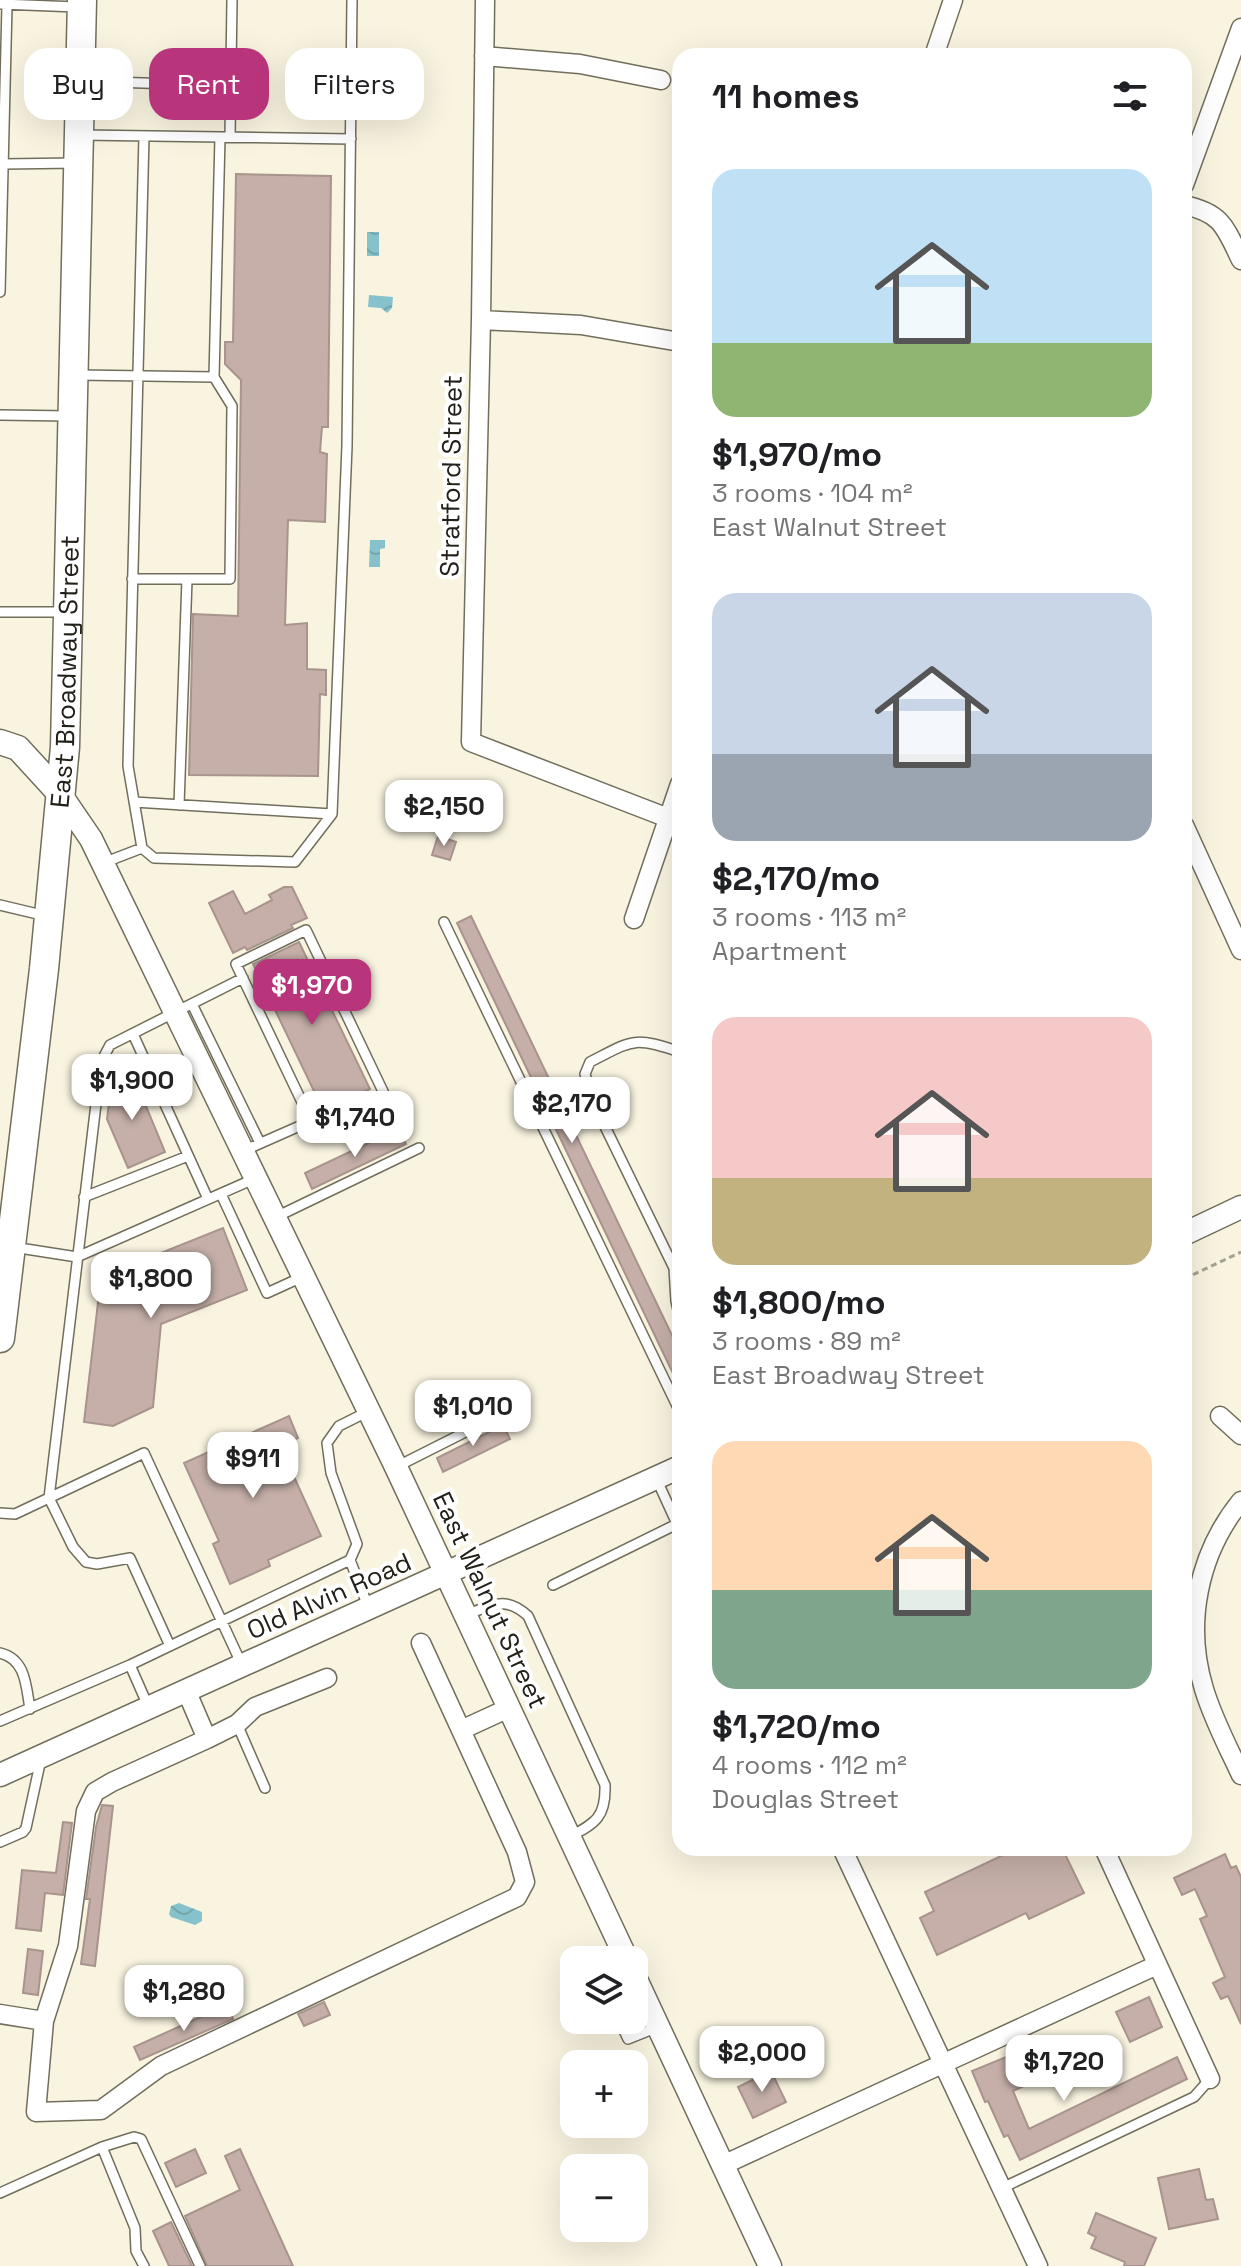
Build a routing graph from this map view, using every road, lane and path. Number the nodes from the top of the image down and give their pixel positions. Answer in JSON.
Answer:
{"nodes":[{"id":1,"x":232,"y":0,"type":"edge"},
{"id":2,"x":352,"y":0,"type":"edge"},
{"id":3,"x":485,"y":0,"type":"edge"},
{"id":4,"x":953,"y":0,"type":"edge"},
{"id":5,"x":8,"y":4,"type":"edge"},
{"id":6,"x":82,"y":4,"type":"edge"},
{"id":7,"x":1241,"y":28,"type":"edge"},
{"id":8,"x":81,"y":48,"type":"edge"},
{"id":9,"x":231,"y":48,"type":"edge"},
{"id":10,"x":937,"y":48,"type":"edge"},
{"id":11,"x":484,"y":56,"type":"junction"},
{"id":12,"x":661,"y":80,"type":"dead end"},
{"id":13,"x":79,"y":120,"type":"edge"},
{"id":14,"x":227,"y":120,"type":"edge"},
{"id":15,"x":79,"y":135,"type":"junction"},
{"id":16,"x":144,"y":136,"type":"junction"},
{"id":17,"x":225,"y":137,"type":"junction"},
{"id":18,"x":351,"y":139,"type":"junction"},
{"id":19,"x":78,"y":163,"type":"junction"},
{"id":20,"x":1192,"y":163,"type":"edge"},
{"id":21,"x":3,"y":164,"type":"junction"},
{"id":22,"x":1192,"y":207,"type":"edge"},
{"id":23,"x":1241,"y":260,"type":"edge"},
{"id":24,"x":0,"y":292,"type":"edge"},
{"id":25,"x":481,"y":320,"type":"junction"},
{"id":26,"x":672,"y":341,"type":"edge"},
{"id":27,"x":73,"y":375,"type":"junction"},
{"id":28,"x":137,"y":376,"type":"junction"},
{"id":29,"x":214,"y":377,"type":"junction"},
{"id":30,"x":0,"y":415,"type":"edge"},
{"id":31,"x":72,"y":416,"type":"junction"},
{"id":32,"x":132,"y":579,"type":"junction"},
{"id":33,"x":187,"y":579,"type":"junction"},
{"id":34,"x":0,"y":612,"type":"edge"},
{"id":35,"x":68,"y":612,"type":"junction"},
{"id":36,"x":0,"y":742,"type":"edge"},
{"id":37,"x":61,"y":795,"type":"junction"},
{"id":38,"x":134,"y":802,"type":"junction"},
{"id":39,"x":179,"y":805,"type":"junction"},
{"id":40,"x":672,"y":807,"type":"edge"},
{"id":41,"x":332,"y":814,"type":"junction"},
{"id":42,"x":668,"y":818,"type":"junction"},
{"id":43,"x":1192,"y":843,"type":"edge"},
{"id":44,"x":142,"y":848,"type":"junction"},
{"id":45,"x":103,"y":863,"type":"junction"},
{"id":46,"x":0,"y":905,"type":"edge"},
{"id":47,"x":49,"y":917,"type":"junction"},
{"id":48,"x":634,"y":919,"type":"dead end"},
{"id":49,"x":444,"y":922,"type":"dead end"},
{"id":50,"x":1241,"y":950,"type":"edge"},
{"id":51,"x":243,"y":978,"type":"junction"},
{"id":52,"x":184,"y":1008,"type":"junction"},
{"id":53,"x":133,"y":1034,"type":"junction"},
{"id":54,"x":672,"y":1049,"type":"edge"},
{"id":55,"x":311,"y":1121,"type":"junction"},
{"id":56,"x":251,"y":1147,"type":"junction"},
{"id":57,"x":419,"y":1148,"type":"dead end"},
{"id":58,"x":188,"y":1156,"type":"junction"},
{"id":59,"x":256,"y":1178,"type":"junction"},
{"id":60,"x":221,"y":1194,"type":"junction"},
{"id":61,"x":84,"y":1197,"type":"junction"},
{"id":62,"x":208,"y":1199,"type":"junction"},
{"id":63,"x":1241,"y":1207,"type":"edge"},
{"id":64,"x":276,"y":1217,"type":"junction"},
{"id":65,"x":1192,"y":1227,"type":"edge"},
{"id":66,"x":6,"y":1246,"type":"edge"},
{"id":67,"x":1241,"y":1252,"type":"edge"},
{"id":68,"x":77,"y":1257,"type":"junction"},
{"id":69,"x":672,"y":1264,"type":"edge"},
{"id":70,"x":1192,"y":1275,"type":"edge"},
{"id":71,"x":305,"y":1276,"type":"junction"},
{"id":72,"x":0,"y":1338,"type":"edge"},
{"id":73,"x":672,"y":1395,"type":"edge"},
{"id":74,"x":369,"y":1411,"type":"junction"},
{"id":75,"x":507,"y":1411,"type":"dead end"},
{"id":76,"x":1220,"y":1416,"type":"dead end"},
{"id":77,"x":1241,"y":1435,"type":"edge"},
{"id":78,"x":396,"y":1467,"type":"junction"},
{"id":79,"x":672,"y":1471,"type":"edge"},
{"id":80,"x":656,"y":1478,"type":"junction"},
{"id":81,"x":49,"y":1498,"type":"junction"},
{"id":82,"x":1241,"y":1501,"type":"edge"},
{"id":83,"x":672,"y":1509,"type":"edge"},
{"id":84,"x":0,"y":1513,"type":"edge"},
{"id":85,"x":672,"y":1526,"type":"edge"},
{"id":86,"x":350,"y":1560,"type":"junction"},
{"id":87,"x":446,"y":1575,"type":"junction"},
{"id":88,"x":553,"y":1585,"type":"dead end"},
{"id":89,"x":369,"y":1609,"type":"junction"},
{"id":90,"x":465,"y":1615,"type":"junction"},
{"id":91,"x":222,"y":1622,"type":"junction"},
{"id":92,"x":421,"y":1643,"type":"dead end"},
{"id":93,"x":170,"y":1646,"type":"junction"},
{"id":94,"x":0,"y":1653,"type":"edge"},
{"id":95,"x":130,"y":1665,"type":"junction"},
{"id":96,"x":242,"y":1665,"type":"junction"},
{"id":97,"x":327,"y":1678,"type":"dead end"},
{"id":98,"x":186,"y":1690,"type":"junction"},
{"id":99,"x":148,"y":1707,"type":"junction"},
{"id":100,"x":509,"y":1708,"type":"junction"},
{"id":101,"x":30,"y":1709,"type":"junction"},
{"id":102,"x":0,"y":1721,"type":"edge"},
{"id":103,"x":237,"y":1724,"type":"junction"},
{"id":104,"x":461,"y":1730,"type":"junction"},
{"id":105,"x":207,"y":1739,"type":"junction"},
{"id":106,"x":1236,"y":1753,"type":"edge"},
{"id":107,"x":41,"y":1756,"type":"junction"},
{"id":108,"x":0,"y":1775,"type":"edge"},
{"id":109,"x":1241,"y":1775,"type":"edge"},
{"id":110,"x":265,"y":1788,"type":"dead end"},
{"id":111,"x":569,"y":1837,"type":"junction"},
{"id":112,"x":0,"y":1842,"type":"edge"},
{"id":113,"x":0,"y":1849,"type":"edge"},
{"id":114,"x":846,"y":1856,"type":"edge"},
{"id":115,"x":1108,"y":1856,"type":"edge"},
{"id":116,"x":616,"y":1946,"type":"edge"},
{"id":117,"x":1157,"y":1965,"type":"junction"},
{"id":118,"x":648,"y":2005,"type":"edge"},
{"id":119,"x":0,"y":2014,"type":"edge"},
{"id":120,"x":44,"y":2021,"type":"junction"},
{"id":121,"x":658,"y":2027,"type":"junction"},
{"id":122,"x":648,"y":2031,"type":"edge"},
{"id":123,"x":943,"y":2063,"type":"junction"},
{"id":124,"x":1210,"y":2079,"type":"joint"},
{"id":125,"x":102,"y":2147,"type":"junction"},
{"id":126,"x":723,"y":2165,"type":"junction"},
{"id":127,"x":1002,"y":2188,"type":"junction"},
{"id":128,"x":0,"y":2193,"type":"edge"},
{"id":129,"x":144,"y":2266,"type":"edge"},
{"id":130,"x":200,"y":2266,"type":"edge"},
{"id":131,"x":770,"y":2266,"type":"edge"},
{"id":132,"x":1038,"y":2266,"type":"edge"}],
"edges":[{"from":1,"to":9,"type":"lane"},
{"from":2,"to":18,"type":"lane"},
{"from":3,"to":11,"type":"street","name":"Stratford Street"},
{"from":4,"to":10,"type":"street"},
{"from":5,"to":6,"type":"lane"},
{"from":5,"to":21,"type":"lane"},
{"from":6,"to":8,"type":"main road","name":"East Broadway Street"},
{"from":7,"to":20,"type":"street"},
{"from":11,"to":12,"type":"street"},
{"from":11,"to":25,"type":"street","name":"Stratford Street"},
{"from":13,"to":15,"type":"main road","name":"East Broadway Street"},
{"from":14,"to":17,"type":"lane"},
{"from":15,"to":16,"type":"lane"},
{"from":15,"to":19,"type":"main road","name":"East Broadway Street"},
{"from":16,"to":17,"type":"lane"},
{"from":16,"to":28,"type":"lane"},
{"from":17,"to":18,"type":"lane"},
{"from":17,"to":29,"type":"lane"},
{"from":18,"to":41,"type":"lane"},
{"from":19,"to":21,"type":"lane"},
{"from":19,"to":27,"type":"main road","name":"East Broadway Street"},
{"from":21,"to":24,"type":"lane"},
{"from":22,"to":23,"type":"street"},
{"from":25,"to":26,"type":"street"},
{"from":25,"to":42,"type":"street","name":"Stratford Street"},
{"from":27,"to":28,"type":"lane"},
{"from":27,"to":31,"type":"main road","name":"East Broadway Street"},
{"from":28,"to":29,"type":"lane"},
{"from":28,"to":32,"type":"lane"},
{"from":29,"to":33,"type":"lane"},
{"from":30,"to":31,"type":"lane"},
{"from":31,"to":35,"type":"main road","name":"East Broadway Street"},
{"from":32,"to":33,"type":"lane"},
{"from":32,"to":38,"type":"lane"},
{"from":33,"to":39,"type":"lane"},
{"from":34,"to":35,"type":"lane"},
{"from":35,"to":37,"type":"main road","name":"East Broadway Street"},
{"from":36,"to":37,"type":"main road"},
{"from":37,"to":45,"type":"street","name":"East Walnut Street"},
{"from":37,"to":47,"type":"main road","name":"East Broadway Street"},
{"from":38,"to":39,"type":"lane"},
{"from":38,"to":44,"type":"lane"},
{"from":39,"to":41,"type":"lane"},
{"from":40,"to":42,"type":"street"},
{"from":41,"to":44,"type":"lane"},
{"from":42,"to":48,"type":"street"},
{"from":43,"to":50,"type":"street"},
{"from":44,"to":45,"type":"lane"},
{"from":45,"to":52,"type":"street","name":"East Walnut Street"},
{"from":46,"to":47,"type":"lane"},
{"from":47,"to":66,"type":"main road","name":"East Broadway Street"},
{"from":49,"to":73,"type":"lane"},
{"from":51,"to":52,"type":"lane"},
{"from":51,"to":55,"type":"lane"},
{"from":51,"to":55,"type":"lane"},
{"from":52,"to":53,"type":"lane"},
{"from":52,"to":56,"type":"street","name":"East Walnut Street"},
{"from":53,"to":58,"type":"lane"},
{"from":53,"to":61,"type":"lane"},
{"from":54,"to":69,"type":"lane"},
{"from":55,"to":56,"type":"lane"},
{"from":56,"to":59,"type":"street","name":"East Walnut Street"},
{"from":57,"to":64,"type":"lane"},
{"from":58,"to":61,"type":"lane"},
{"from":58,"to":62,"type":"lane"},
{"from":59,"to":60,"type":"lane"},
{"from":59,"to":64,"type":"street","name":"East Walnut Street"},
{"from":60,"to":62,"type":"lane"},
{"from":60,"to":71,"type":"lane"},
{"from":61,"to":68,"type":"lane"},
{"from":62,"to":68,"type":"lane"},
{"from":63,"to":65,"type":"street"},
{"from":64,"to":71,"type":"street","name":"East Walnut Street"},
{"from":66,"to":68,"type":"lane"},
{"from":66,"to":72,"type":"main road","name":"East Broadway Street"},
{"from":67,"to":70,"type":"path"},
{"from":68,"to":81,"type":"lane"},
{"from":71,"to":74,"type":"street","name":"East Walnut Street"},
{"from":74,"to":78,"type":"street","name":"East Walnut Street"},
{"from":74,"to":86,"type":"lane"},
{"from":75,"to":78,"type":"lane"},
{"from":76,"to":77,"type":"street"},
{"from":78,"to":87,"type":"street","name":"East Walnut Street"},
{"from":79,"to":80,"type":"street","name":"Old Alvin Road"},
{"from":80,"to":83,"type":"lane"},
{"from":80,"to":87,"type":"street","name":"Old Alvin Road"},
{"from":81,"to":84,"type":"lane"},
{"from":81,"to":91,"type":"lane"},
{"from":81,"to":93,"type":"lane"},
{"from":82,"to":106,"type":"street"},
{"from":85,"to":88,"type":"lane"},
{"from":86,"to":89,"type":"lane"},
{"from":86,"to":91,"type":"lane"},
{"from":87,"to":89,"type":"street","name":"Old Alvin Road"},
{"from":87,"to":90,"type":"street","name":"East Walnut Street"},
{"from":89,"to":96,"type":"street","name":"Old Alvin Road"},
{"from":90,"to":100,"type":"street","name":"East Walnut Street"},
{"from":90,"to":111,"type":"lane"},
{"from":91,"to":93,"type":"lane"},
{"from":91,"to":96,"type":"lane"},
{"from":92,"to":104,"type":"street"},
{"from":93,"to":95,"type":"lane"},
{"from":94,"to":101,"type":"lane"},
{"from":95,"to":99,"type":"lane"},
{"from":95,"to":101,"type":"lane"},
{"from":96,"to":98,"type":"street","name":"Old Alvin Road"},
{"from":97,"to":103,"type":"street"},
{"from":98,"to":99,"type":"street","name":"Old Alvin Road"},
{"from":98,"to":105,"type":"street"},
{"from":99,"to":107,"type":"street","name":"Old Alvin Road"},
{"from":100,"to":104,"type":"street"},
{"from":100,"to":111,"type":"street","name":"East Walnut Street"},
{"from":101,"to":102,"type":"lane"},
{"from":103,"to":105,"type":"street"},
{"from":103,"to":110,"type":"lane"},
{"from":104,"to":120,"type":"street"},
{"from":105,"to":120,"type":"street"},
{"from":106,"to":109,"type":"street"},
{"from":107,"to":108,"type":"street","name":"Old Alvin Road"},
{"from":107,"to":112,"type":"lane"},
{"from":111,"to":116,"type":"street","name":"East Walnut Street"},
{"from":112,"to":113,"type":"lane"},
{"from":114,"to":123,"type":"street"},
{"from":115,"to":117,"type":"street"},
{"from":117,"to":123,"type":"street"},
{"from":117,"to":124,"type":"street"},
{"from":118,"to":121,"type":"street"},
{"from":119,"to":120,"type":"street"},
{"from":121,"to":122,"type":"lane"},
{"from":121,"to":126,"type":"street"},
{"from":123,"to":126,"type":"street"},
{"from":123,"to":127,"type":"street"},
{"from":124,"to":127,"type":"lane"},
{"from":125,"to":128,"type":"lane"},
{"from":125,"to":129,"type":"lane"},
{"from":125,"to":130,"type":"lane"},
{"from":126,"to":131,"type":"street"},
{"from":127,"to":132,"type":"street"}]}
